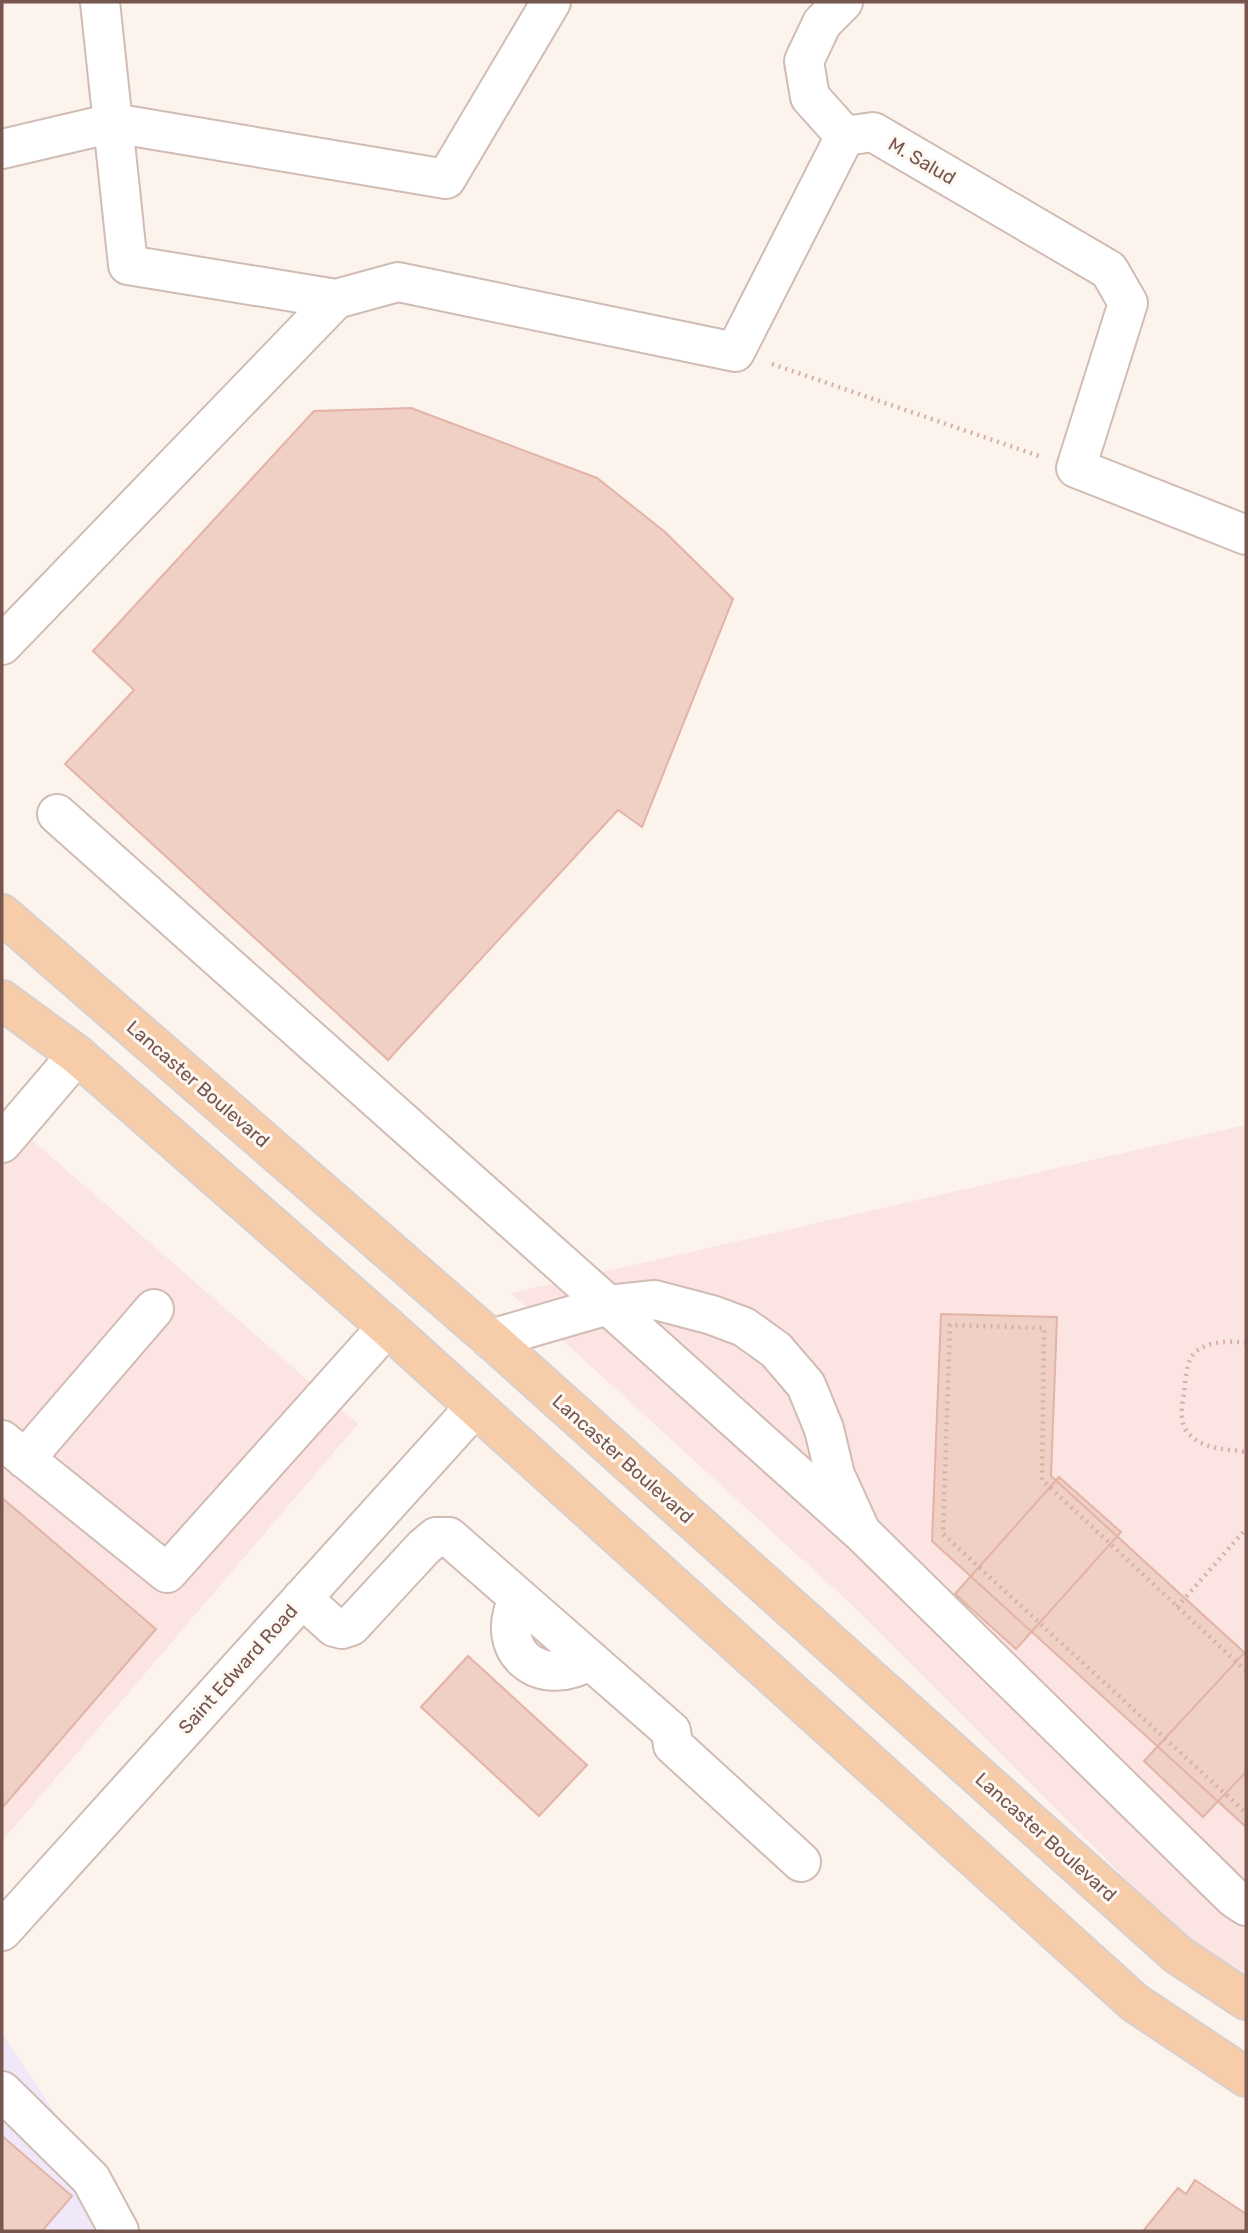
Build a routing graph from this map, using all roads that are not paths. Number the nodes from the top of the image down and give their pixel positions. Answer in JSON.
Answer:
{"nodes":[{"id":1,"x":100,"y":2,"type":"edge"},
{"id":2,"x":551,"y":2,"type":"edge"},
{"id":3,"x":843,"y":2,"type":"edge"},
{"id":4,"x":113,"y":123,"type":"junction"},
{"id":5,"x":845,"y":136,"type":"junction"},
{"id":6,"x":2,"y":149,"type":"edge"},
{"id":7,"x":336,"y":299,"type":"junction"},
{"id":8,"x":1246,"y":535,"type":"edge"},
{"id":9,"x":2,"y":645,"type":"edge"},
{"id":10,"x":57,"y":814,"type":"dead end"},
{"id":11,"x":2,"y":914,"type":"edge"},
{"id":12,"x":2,"y":1000,"type":"edge"},
{"id":13,"x":77,"y":1055,"type":"junction"},
{"id":14,"x":2,"y":1143,"type":"edge"},
{"id":15,"x":608,"y":1305,"type":"junction"},
{"id":16,"x":154,"y":1309,"type":"dead end"},
{"id":17,"x":387,"y":1327,"type":"junction"},
{"id":18,"x":491,"y":1339,"type":"junction"},
{"id":19,"x":475,"y":1407,"type":"junction"},
{"id":20,"x":13,"y":1449,"type":"edge"},
{"id":21,"x":861,"y":1532,"type":"junction"},
{"id":22,"x":302,"y":1598,"type":"junction"},
{"id":23,"x":801,"y":1862,"type":"dead end"},
{"id":24,"x":1246,"y":1906,"type":"edge"},
{"id":25,"x":2,"y":1931,"type":"edge"},
{"id":26,"x":1246,"y":2000,"type":"edge"},
{"id":27,"x":1246,"y":2077,"type":"edge"},
{"id":28,"x":2,"y":2091,"type":"edge"},
{"id":29,"x":120,"y":2231,"type":"edge"}],
"edges":[{"from":1,"to":4,"type":"street"},
{"from":2,"to":4,"type":"street"},
{"from":3,"to":5,"type":"street"},
{"from":4,"to":6,"type":"street"},
{"from":4,"to":7,"type":"street"},
{"from":5,"to":7,"type":"street"},
{"from":5,"to":8,"type":"street","name":"M. Salud"},
{"from":7,"to":9,"type":"street"},
{"from":10,"to":15,"type":"street"},
{"from":11,"to":18,"type":"main road","name":"Lancaster Boulevard"},
{"from":12,"to":13,"type":"main road"},
{"from":13,"to":14,"type":"street"},
{"from":13,"to":17,"type":"main road"},
{"from":15,"to":18,"type":"street"},
{"from":15,"to":21,"type":"street"},
{"from":15,"to":21,"type":"street"},
{"from":16,"to":20,"type":"street"},
{"from":17,"to":19,"type":"main road"},
{"from":17,"to":20,"type":"street"},
{"from":18,"to":26,"type":"main road","name":"Lancaster Boulevard"},
{"from":19,"to":22,"type":"street","name":"Saint Edward Road"},
{"from":19,"to":27,"type":"main road"},
{"from":21,"to":24,"type":"street"},
{"from":22,"to":23,"type":"street"},
{"from":22,"to":25,"type":"street","name":"Saint Edward Road"},
{"from":28,"to":29,"type":"street"}]}
